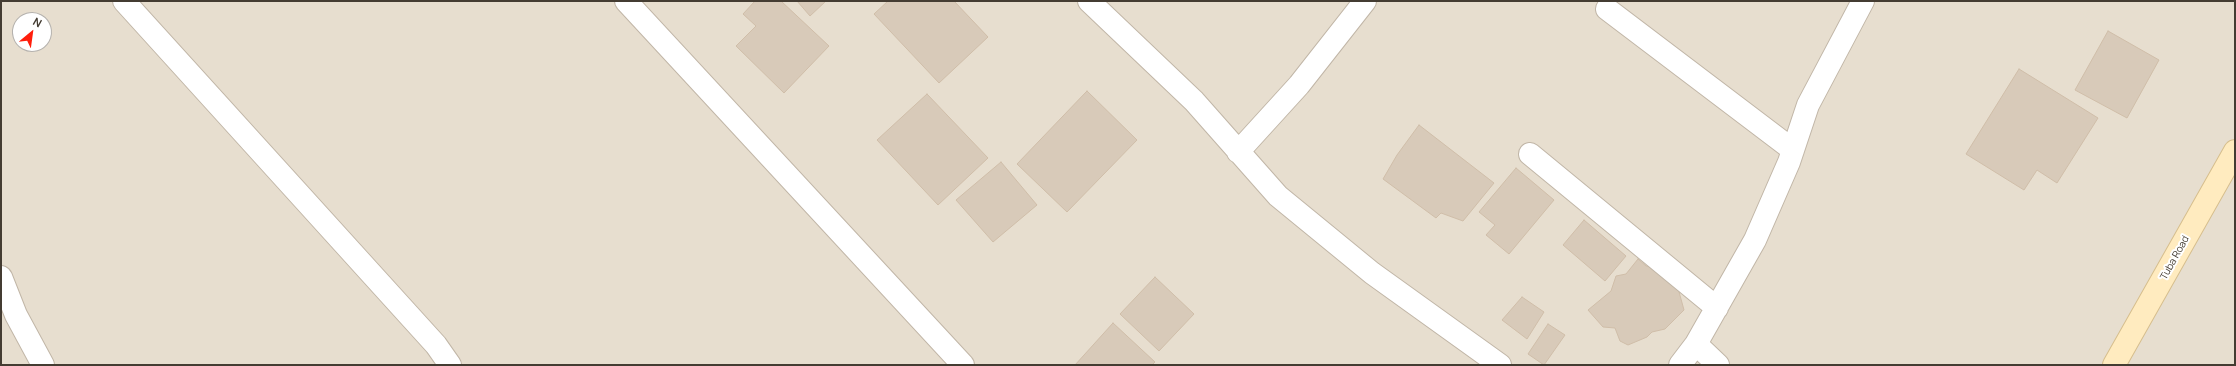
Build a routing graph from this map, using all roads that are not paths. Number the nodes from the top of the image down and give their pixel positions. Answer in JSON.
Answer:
{"nodes":[{"id":1,"x":124,"y":1,"type":"edge"},
{"id":2,"x":626,"y":1,"type":"edge"},
{"id":3,"x":1089,"y":1,"type":"edge"},
{"id":4,"x":1365,"y":1,"type":"edge"},
{"id":5,"x":1863,"y":1,"type":"edge"},
{"id":6,"x":1607,"y":9,"type":"dead end"},
{"id":7,"x":1793,"y":150,"type":"junction"},
{"id":8,"x":2235,"y":150,"type":"edge"},
{"id":9,"x":1238,"y":152,"type":"junction"},
{"id":10,"x":1530,"y":154,"type":"dead end"},
{"id":11,"x":1,"y":277,"type":"edge"},
{"id":12,"x":1717,"y":308,"type":"junction"},
{"id":13,"x":1696,"y":344,"type":"junction"},
{"id":14,"x":42,"y":365,"type":"edge"},
{"id":15,"x":450,"y":365,"type":"edge"},
{"id":16,"x":963,"y":365,"type":"edge"},
{"id":17,"x":1500,"y":365,"type":"edge"},
{"id":18,"x":1680,"y":365,"type":"edge"},
{"id":19,"x":1718,"y":365,"type":"edge"},
{"id":20,"x":2114,"y":365,"type":"edge"}],
"edges":[{"from":1,"to":15,"type":"street"},
{"from":2,"to":16,"type":"street"},
{"from":3,"to":9,"type":"street"},
{"from":4,"to":9,"type":"street"},
{"from":5,"to":7,"type":"street"},
{"from":6,"to":7,"type":"street"},
{"from":7,"to":12,"type":"street"},
{"from":8,"to":20,"type":"street","name":"Tuba Road"},
{"from":9,"to":17,"type":"street"},
{"from":10,"to":12,"type":"street"},
{"from":11,"to":14,"type":"street"},
{"from":12,"to":13,"type":"street"},
{"from":13,"to":18,"type":"street"},
{"from":13,"to":19,"type":"street"}]}
